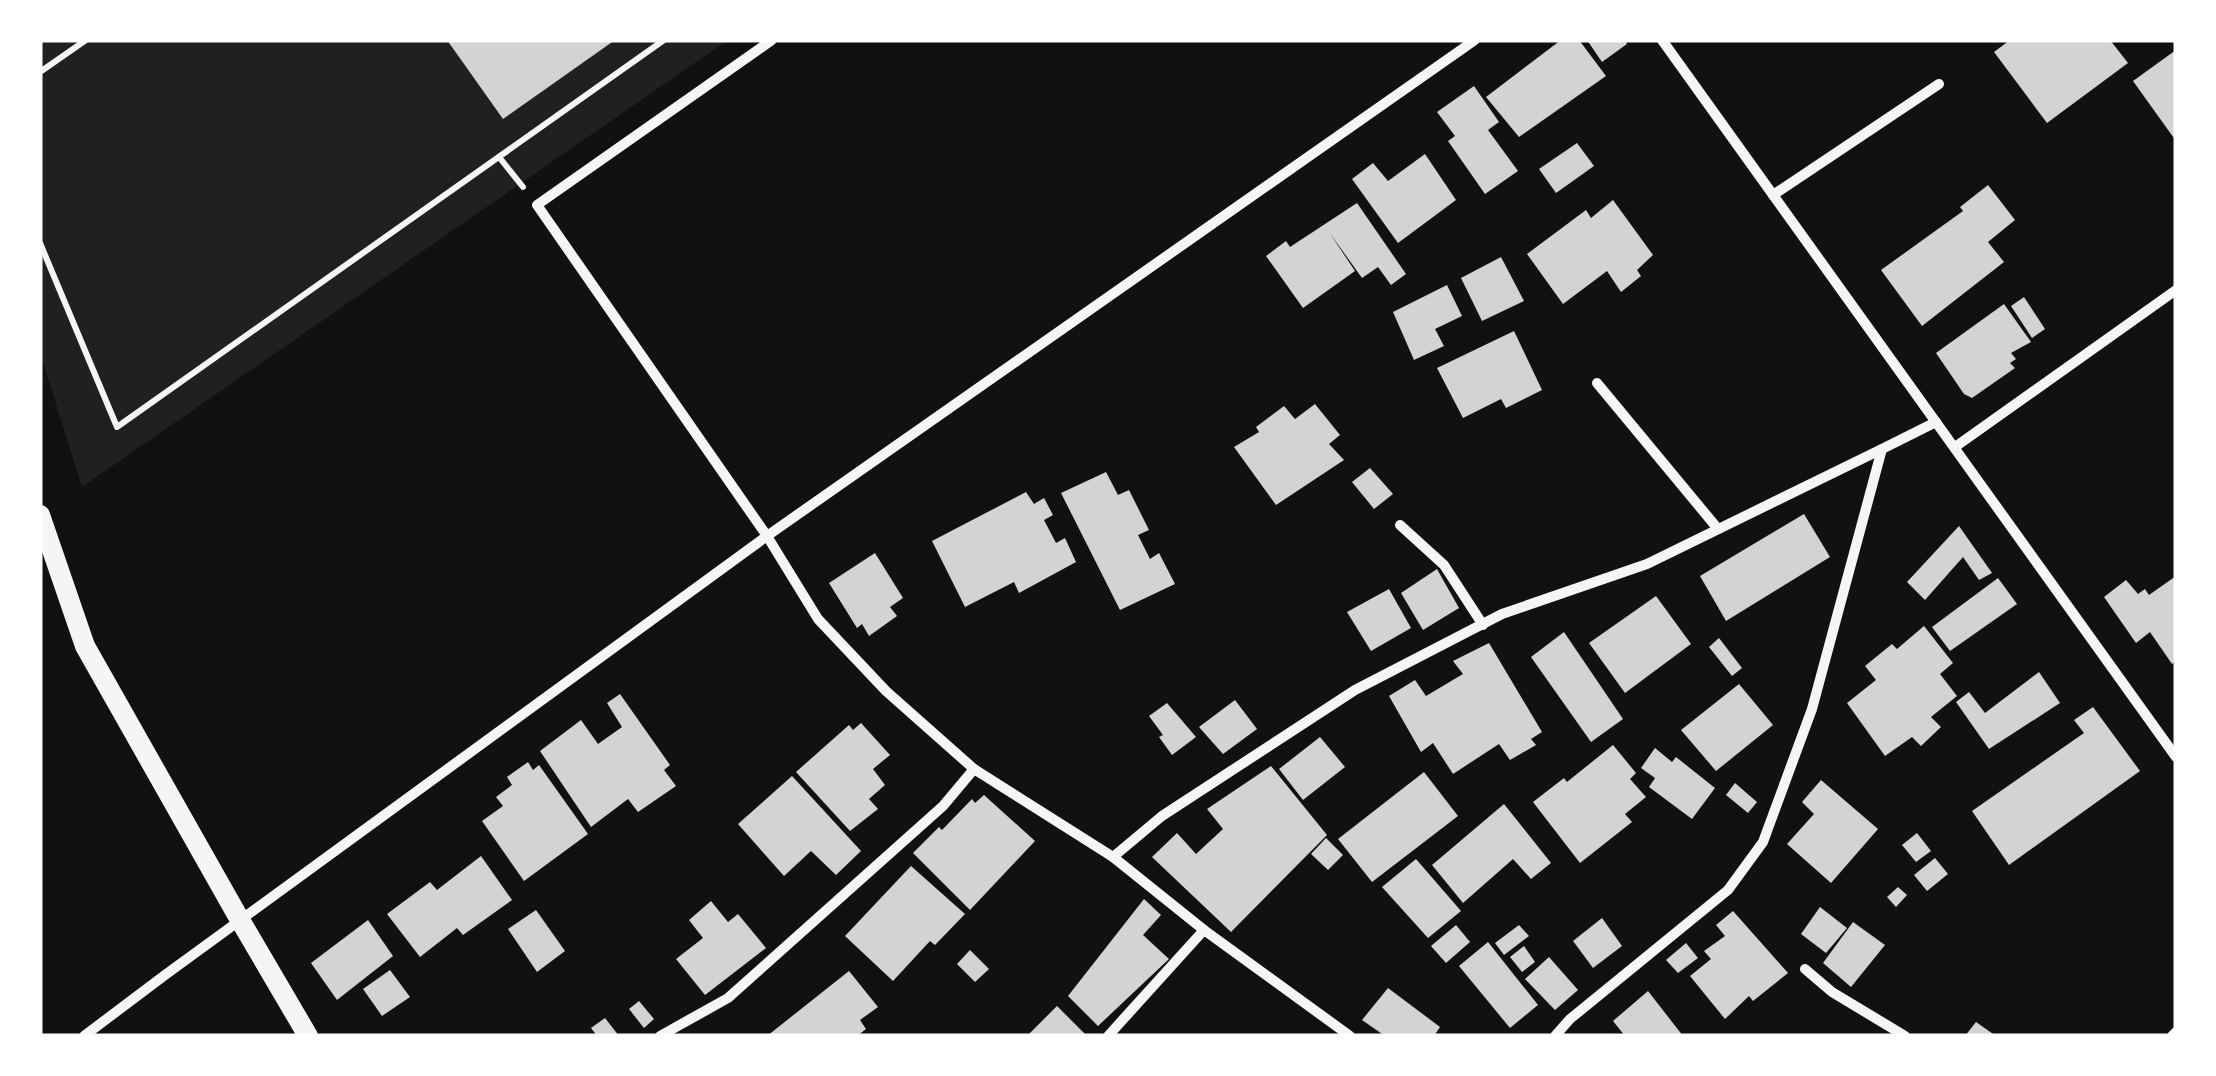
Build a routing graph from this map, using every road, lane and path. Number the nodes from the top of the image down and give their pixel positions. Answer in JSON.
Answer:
{"nodes":[{"id":1,"x":86,"y":40,"type":"edge"},
{"id":2,"x":664,"y":40,"type":"edge"},
{"id":3,"x":772,"y":40,"type":"edge"},
{"id":4,"x":1475,"y":40,"type":"edge"},
{"id":5,"x":1662,"y":40,"type":"edge"},
{"id":6,"x":40,"y":72,"type":"edge"},
{"id":7,"x":1938,"y":84,"type":"dead end"},
{"id":8,"x":1774,"y":195,"type":"junction"},
{"id":9,"x":40,"y":243,"type":"edge"},
{"id":10,"x":2176,"y":290,"type":"edge"},
{"id":11,"x":1597,"y":382,"type":"dead end"},
{"id":12,"x":1936,"y":422,"type":"junction"},
{"id":13,"x":1954,"y":447,"type":"junction"},
{"id":14,"x":1882,"y":448,"type":"junction"},
{"id":15,"x":40,"y":515,"type":"edge"},
{"id":16,"x":1400,"y":525,"type":"dead end"},
{"id":17,"x":1718,"y":529,"type":"junction"},
{"id":18,"x":768,"y":536,"type":"junction"},
{"id":19,"x":1483,"y":624,"type":"junction"},
{"id":20,"x":2176,"y":756,"type":"edge"},
{"id":21,"x":974,"y":769,"type":"junction"},
{"id":22,"x":1113,"y":857,"type":"junction"},
{"id":23,"x":240,"y":920,"type":"junction"},
{"id":24,"x":1204,"y":930,"type":"junction"},
{"id":25,"x":1805,"y":969,"type":"dead end"},
{"id":26,"x":84,"y":1036,"type":"edge"},
{"id":27,"x":308,"y":1036,"type":"edge"},
{"id":28,"x":660,"y":1036,"type":"edge"},
{"id":29,"x":1108,"y":1036,"type":"edge"},
{"id":30,"x":1350,"y":1036,"type":"edge"},
{"id":31,"x":1555,"y":1036,"type":"edge"},
{"id":32,"x":1905,"y":1036,"type":"edge"}],
"edges":[{"from":1,"to":6,"type":"path"},
{"from":2,"to":9,"type":"path"},
{"from":3,"to":18,"type":"street"},
{"from":4,"to":18,"type":"street"},
{"from":5,"to":8,"type":"street"},
{"from":7,"to":8,"type":"street"},
{"from":8,"to":12,"type":"street"},
{"from":10,"to":13,"type":"street"},
{"from":11,"to":17,"type":"street"},
{"from":12,"to":13,"type":"street"},
{"from":12,"to":14,"type":"street"},
{"from":13,"to":20,"type":"street"},
{"from":14,"to":17,"type":"street"},
{"from":14,"to":31,"type":"street"},
{"from":15,"to":23,"type":"main road"},
{"from":16,"to":19,"type":"street"},
{"from":17,"to":19,"type":"street"},
{"from":18,"to":21,"type":"street"},
{"from":18,"to":23,"type":"street"},
{"from":19,"to":22,"type":"street"},
{"from":21,"to":22,"type":"street"},
{"from":21,"to":28,"type":"street"},
{"from":22,"to":24,"type":"street"},
{"from":23,"to":26,"type":"street"},
{"from":23,"to":27,"type":"main road"},
{"from":24,"to":29,"type":"street"},
{"from":24,"to":30,"type":"street"},
{"from":25,"to":32,"type":"street"}]}
